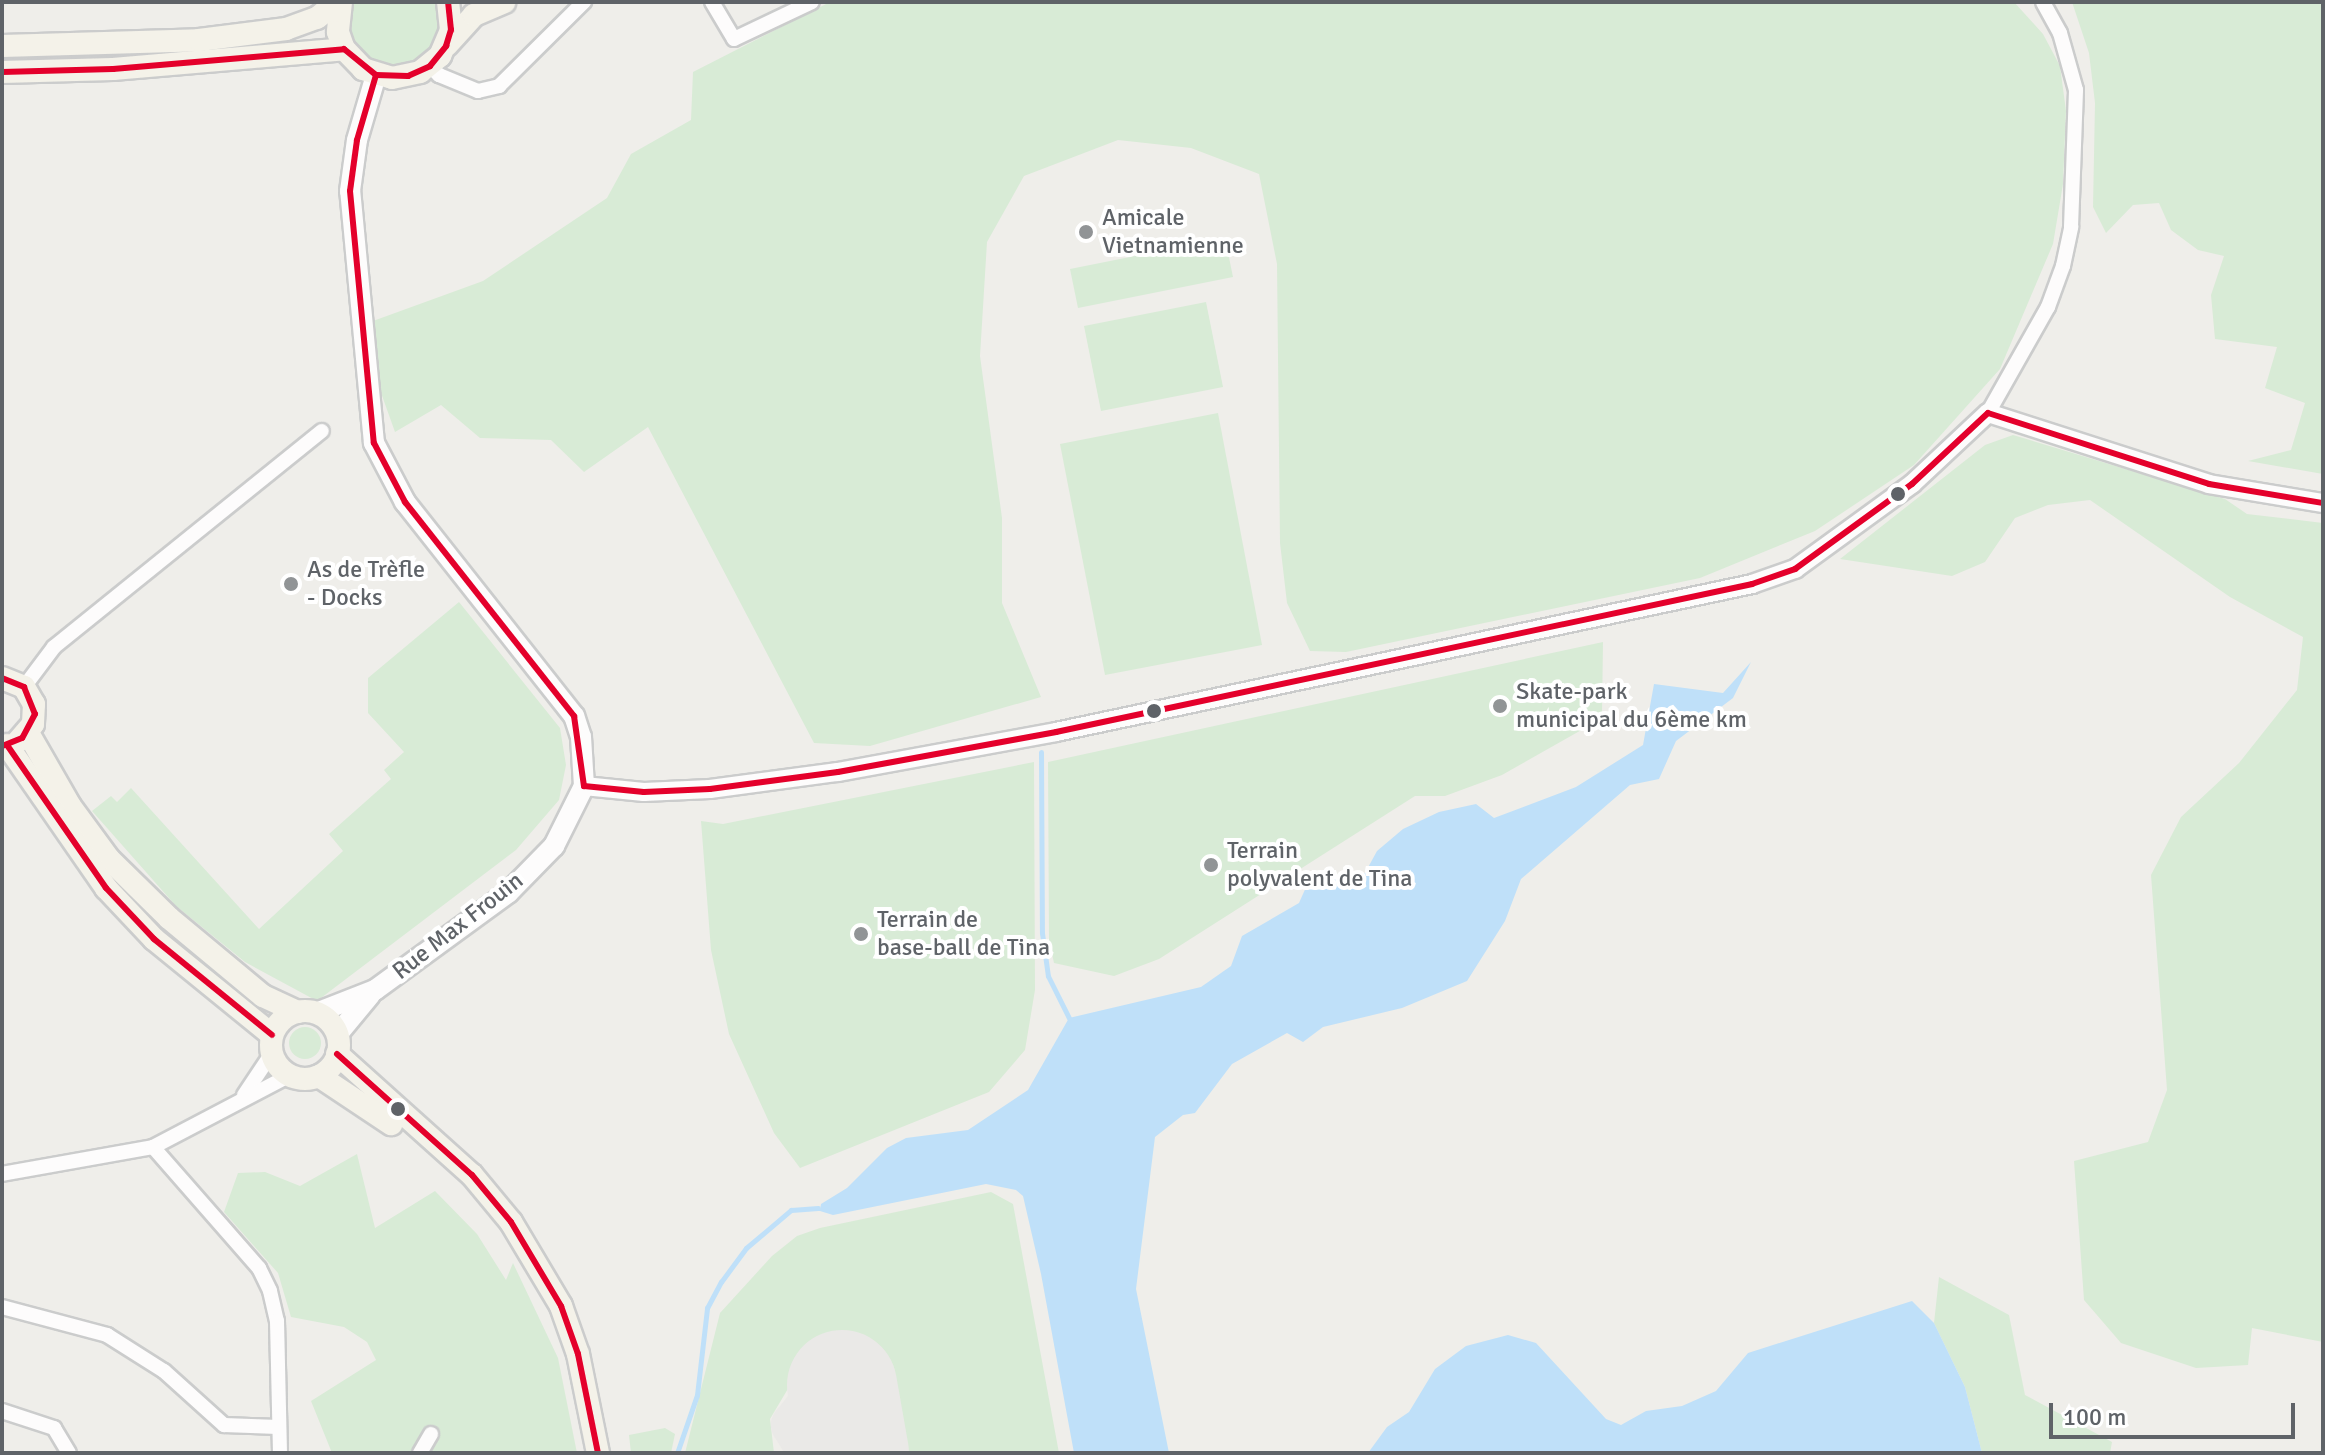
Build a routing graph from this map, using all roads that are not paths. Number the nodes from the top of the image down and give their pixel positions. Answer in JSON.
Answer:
{"nodes":[{"id":1,"x":339,"y":2,"type":"edge"},
{"id":2,"x":448,"y":2,"type":"edge"},
{"id":3,"x":504,"y":2,"type":"edge"},
{"id":4,"x":584,"y":2,"type":"edge"},
{"id":5,"x":712,"y":2,"type":"edge"},
{"id":6,"x":812,"y":2,"type":"edge"},
{"id":7,"x":2043,"y":2,"type":"edge"},
{"id":8,"x":2,"y":46,"type":"edge"},
{"id":9,"x":446,"y":46,"type":"junction"},
{"id":10,"x":344,"y":49,"type":"junction"},
{"id":11,"x":430,"y":66,"type":"junction"},
{"id":12,"x":2,"y":72,"type":"edge"},
{"id":13,"x":376,"y":75,"type":"junction"},
{"id":14,"x":1988,"y":413,"type":"junction"},
{"id":15,"x":322,"y":431,"type":"dead end"},
{"id":16,"x":2323,"y":503,"type":"edge"},
{"id":17,"x":8,"y":680,"type":"edge"},
{"id":18,"x":28,"y":733,"type":"junction"},
{"id":19,"x":5,"y":746,"type":"edge"},
{"id":20,"x":584,"y":786,"type":"junction"},
{"id":21,"x":375,"y":990,"type":"junction"},
{"id":22,"x":307,"y":1013,"type":"junction"},
{"id":23,"x":272,"y":1044,"type":"junction"},
{"id":24,"x":337,"y":1045,"type":"junction"},
{"id":25,"x":290,"y":1075,"type":"junction"},
{"id":26,"x":319,"y":1076,"type":"junction"},
{"id":27,"x":241,"y":1098,"type":"junction"},
{"id":28,"x":153,"y":1147,"type":"junction"},
{"id":29,"x":2,"y":1174,"type":"edge"},
{"id":30,"x":2,"y":1307,"type":"edge"},
{"id":31,"x":2,"y":1411,"type":"edge"},
{"id":32,"x":278,"y":1427,"type":"junction"},
{"id":33,"x":431,"y":1434,"type":"dead end"},
{"id":34,"x":69,"y":1453,"type":"edge"},
{"id":35,"x":280,"y":1453,"type":"edge"},
{"id":36,"x":420,"y":1453,"type":"edge"},
{"id":37,"x":583,"y":1453,"type":"edge"},
{"id":38,"x":598,"y":1453,"type":"edge"}],
"edges":[{"from":1,"to":8,"type":"main road"},
{"from":1,"to":10,"type":"main road"},
{"from":2,"to":9,"type":"main road"},
{"from":3,"to":9,"type":"main road"},
{"from":4,"to":11,"type":"street"},
{"from":5,"to":6,"type":"street"},
{"from":7,"to":14,"type":"street"},
{"from":9,"to":11,"type":"main road"},
{"from":10,"to":12,"type":"main road"},
{"from":10,"to":13,"type":"main road"},
{"from":11,"to":13,"type":"main road"},
{"from":13,"to":20,"type":"main road"},
{"from":14,"to":16,"type":"street"},
{"from":14,"to":20,"type":"street"},
{"from":15,"to":17,"type":"street"},
{"from":17,"to":18,"type":"main road"},
{"from":18,"to":19,"type":"main road"},
{"from":18,"to":22,"type":"main road"},
{"from":19,"to":23,"type":"main road"},
{"from":20,"to":21,"type":"main road","name":"Rue Max Frouin"},
{"from":21,"to":22,"type":"main road","name":"Rue Max Frouin"},
{"from":21,"to":24,"type":"main road","name":"Rue Max Frouin"},
{"from":22,"to":23,"type":"main road"},
{"from":22,"to":24,"type":"main road"},
{"from":23,"to":25,"type":"main road"},
{"from":23,"to":27,"type":"street"},
{"from":24,"to":26,"type":"main road"},
{"from":24,"to":38,"type":"main road"},
{"from":25,"to":26,"type":"main road"},
{"from":25,"to":27,"type":"street"},
{"from":26,"to":37,"type":"main road"},
{"from":27,"to":28,"type":"street"},
{"from":28,"to":29,"type":"street"},
{"from":28,"to":32,"type":"street"},
{"from":30,"to":32,"type":"street"},
{"from":31,"to":34,"type":"street"},
{"from":32,"to":35,"type":"street"},
{"from":33,"to":36,"type":"street"}]}
